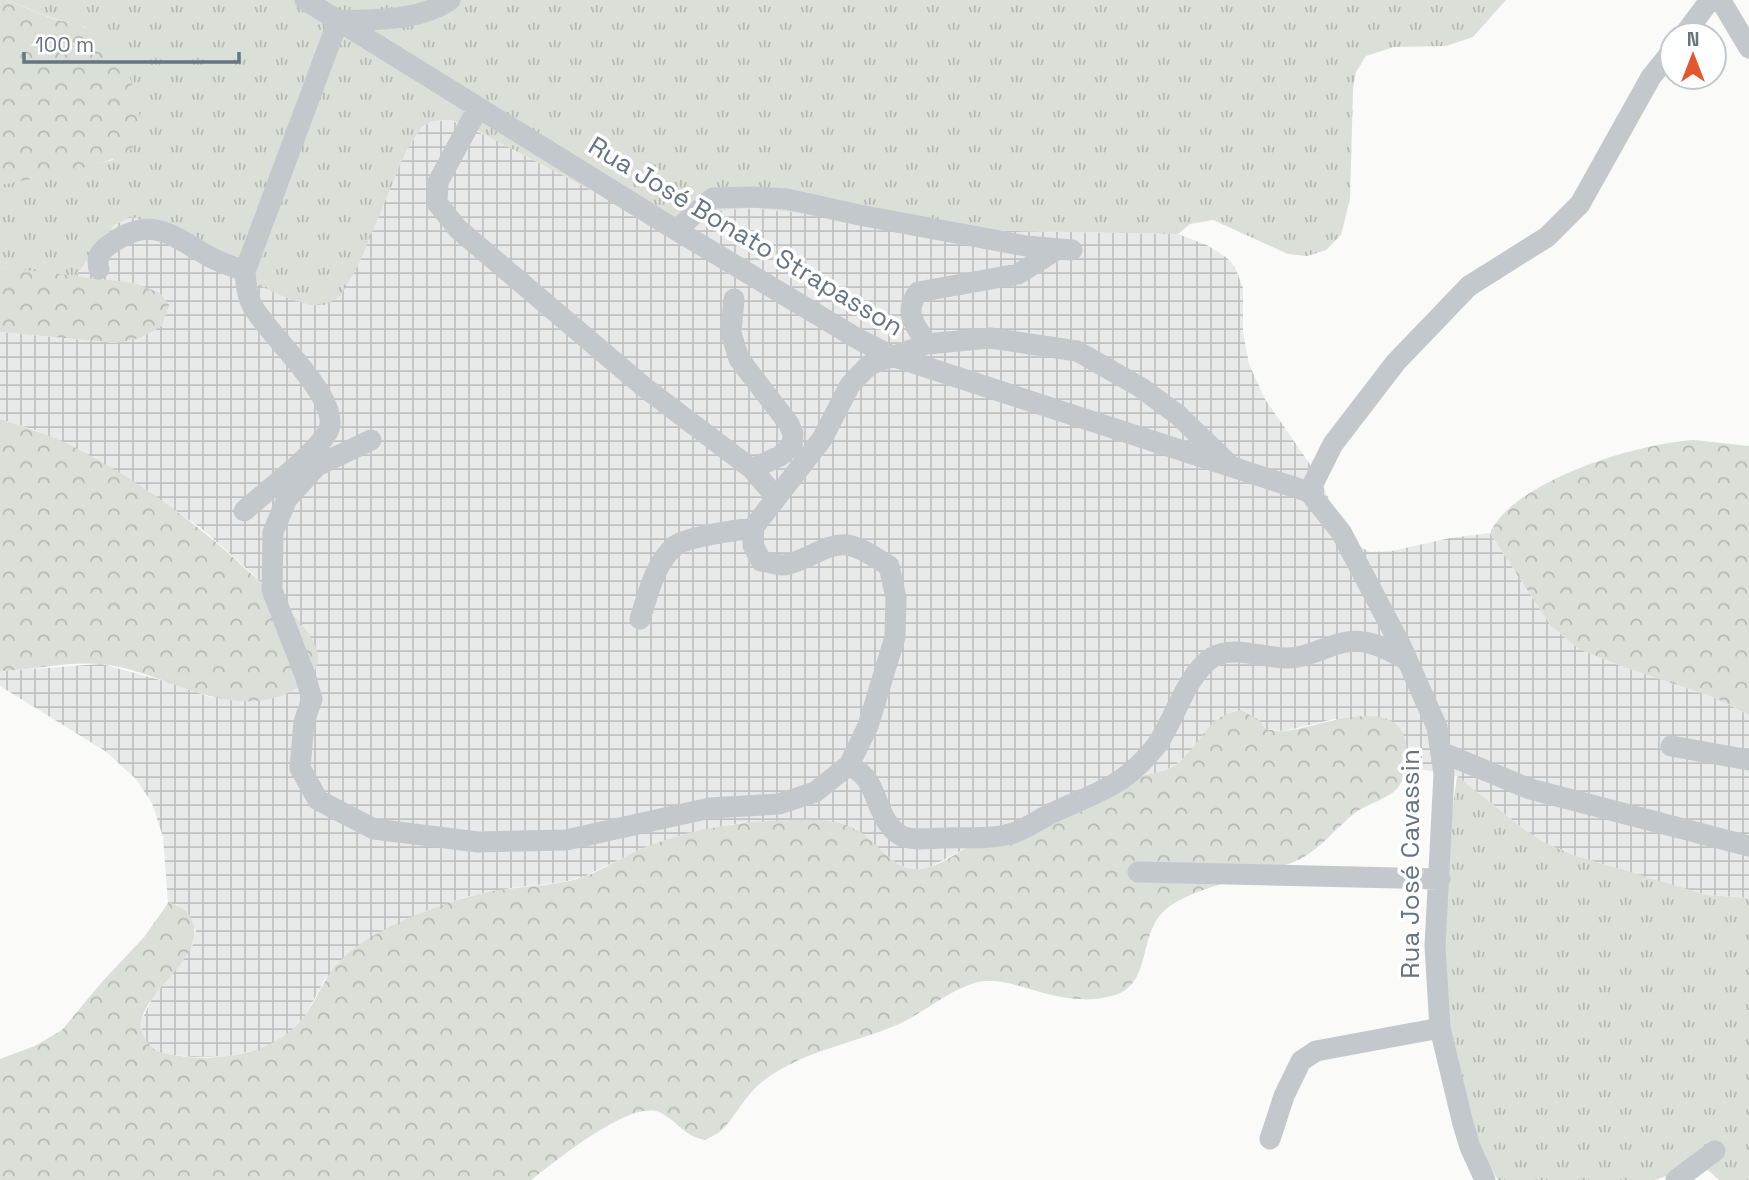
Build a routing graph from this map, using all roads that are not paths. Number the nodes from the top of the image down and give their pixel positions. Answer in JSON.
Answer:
{"nodes":[{"id":1,"x":306,"y":0,"type":"edge"},
{"id":2,"x":450,"y":0,"type":"edge"},
{"id":3,"x":1716,"y":1,"type":"edge"},
{"id":4,"x":338,"y":21,"type":"junction"},
{"id":5,"x":1698,"y":21,"type":"edge"},
{"id":6,"x":1749,"y":48,"type":"edge"},
{"id":7,"x":1658,"y":68,"type":"edge"},
{"id":8,"x":478,"y":108,"type":"junction"},
{"id":9,"x":676,"y":230,"type":"junction"},
{"id":10,"x":99,"y":270,"type":"dead end"},
{"id":11,"x":245,"y":271,"type":"junction"},
{"id":12,"x":733,"y":299,"type":"dead end"},
{"id":13,"x":927,"y":344,"type":"junction"},
{"id":14,"x":892,"y":356,"type":"junction"},
{"id":15,"x":371,"y":440,"type":"dead end"},
{"id":16,"x":1231,"y":466,"type":"junction"},
{"id":17,"x":752,"y":469,"type":"junction"},
{"id":18,"x":1309,"y":492,"type":"junction"},
{"id":19,"x":776,"y":497,"type":"junction"},
{"id":20,"x":244,"y":511,"type":"dead end"},
{"id":21,"x":753,"y":527,"type":"junction"},
{"id":22,"x":640,"y":619,"type":"dead end"},
{"id":23,"x":1407,"y":660,"type":"junction"},
{"id":24,"x":1671,"y":746,"type":"dead end"},
{"id":25,"x":1441,"y":752,"type":"junction"},
{"id":26,"x":1749,"y":760,"type":"edge"},
{"id":27,"x":849,"y":765,"type":"junction"},
{"id":28,"x":1749,"y":846,"type":"edge"},
{"id":29,"x":1138,"y":872,"type":"dead end"},
{"id":30,"x":1440,"y":879,"type":"junction"},
{"id":31,"x":1440,"y":1028,"type":"junction"},
{"id":32,"x":1270,"y":1139,"type":"dead end"},
{"id":33,"x":1715,"y":1151,"type":"dead end"},
{"id":34,"x":1485,"y":1180,"type":"edge"},
{"id":35,"x":1675,"y":1180,"type":"edge"}],
"edges":[{"from":1,"to":4,"type":"street","name":"Rua José Bonato Strapasson"},
{"from":2,"to":4,"type":"street"},
{"from":3,"to":5,"type":"street"},
{"from":3,"to":6,"type":"street"},
{"from":4,"to":8,"type":"street","name":"Rua José Bonato Strapasson"},
{"from":4,"to":11,"type":"street"},
{"from":7,"to":18,"type":"street"},
{"from":8,"to":9,"type":"street","name":"Rua José Bonato Strapasson"},
{"from":8,"to":17,"type":"street"},
{"from":9,"to":13,"type":"street"},
{"from":9,"to":14,"type":"street","name":"Rua José Bonato Strapasson"},
{"from":10,"to":11,"type":"street"},
{"from":11,"to":20,"type":"street"},
{"from":12,"to":17,"type":"street"},
{"from":13,"to":14,"type":"street"},
{"from":13,"to":16,"type":"street"},
{"from":14,"to":16,"type":"street","name":"Rua José Bonato Strapasson"},
{"from":14,"to":19,"type":"street"},
{"from":15,"to":27,"type":"street"},
{"from":16,"to":18,"type":"street","name":"Rua José Bonato Strapasson"},
{"from":17,"to":19,"type":"street"},
{"from":18,"to":23,"type":"street","name":"Rua José Cavassin"},
{"from":19,"to":21,"type":"street"},
{"from":21,"to":22,"type":"street"},
{"from":21,"to":27,"type":"street"},
{"from":23,"to":25,"type":"street","name":"Rua José Cavassin"},
{"from":23,"to":27,"type":"street"},
{"from":24,"to":26,"type":"street"},
{"from":25,"to":28,"type":"street"},
{"from":25,"to":30,"type":"street","name":"Rua José Cavassin"},
{"from":29,"to":30,"type":"street"},
{"from":30,"to":31,"type":"street","name":"Rua José Cavassin"},
{"from":31,"to":32,"type":"street"},
{"from":31,"to":34,"type":"street","name":"Rua José Cavassin"},
{"from":33,"to":35,"type":"street"}]}
